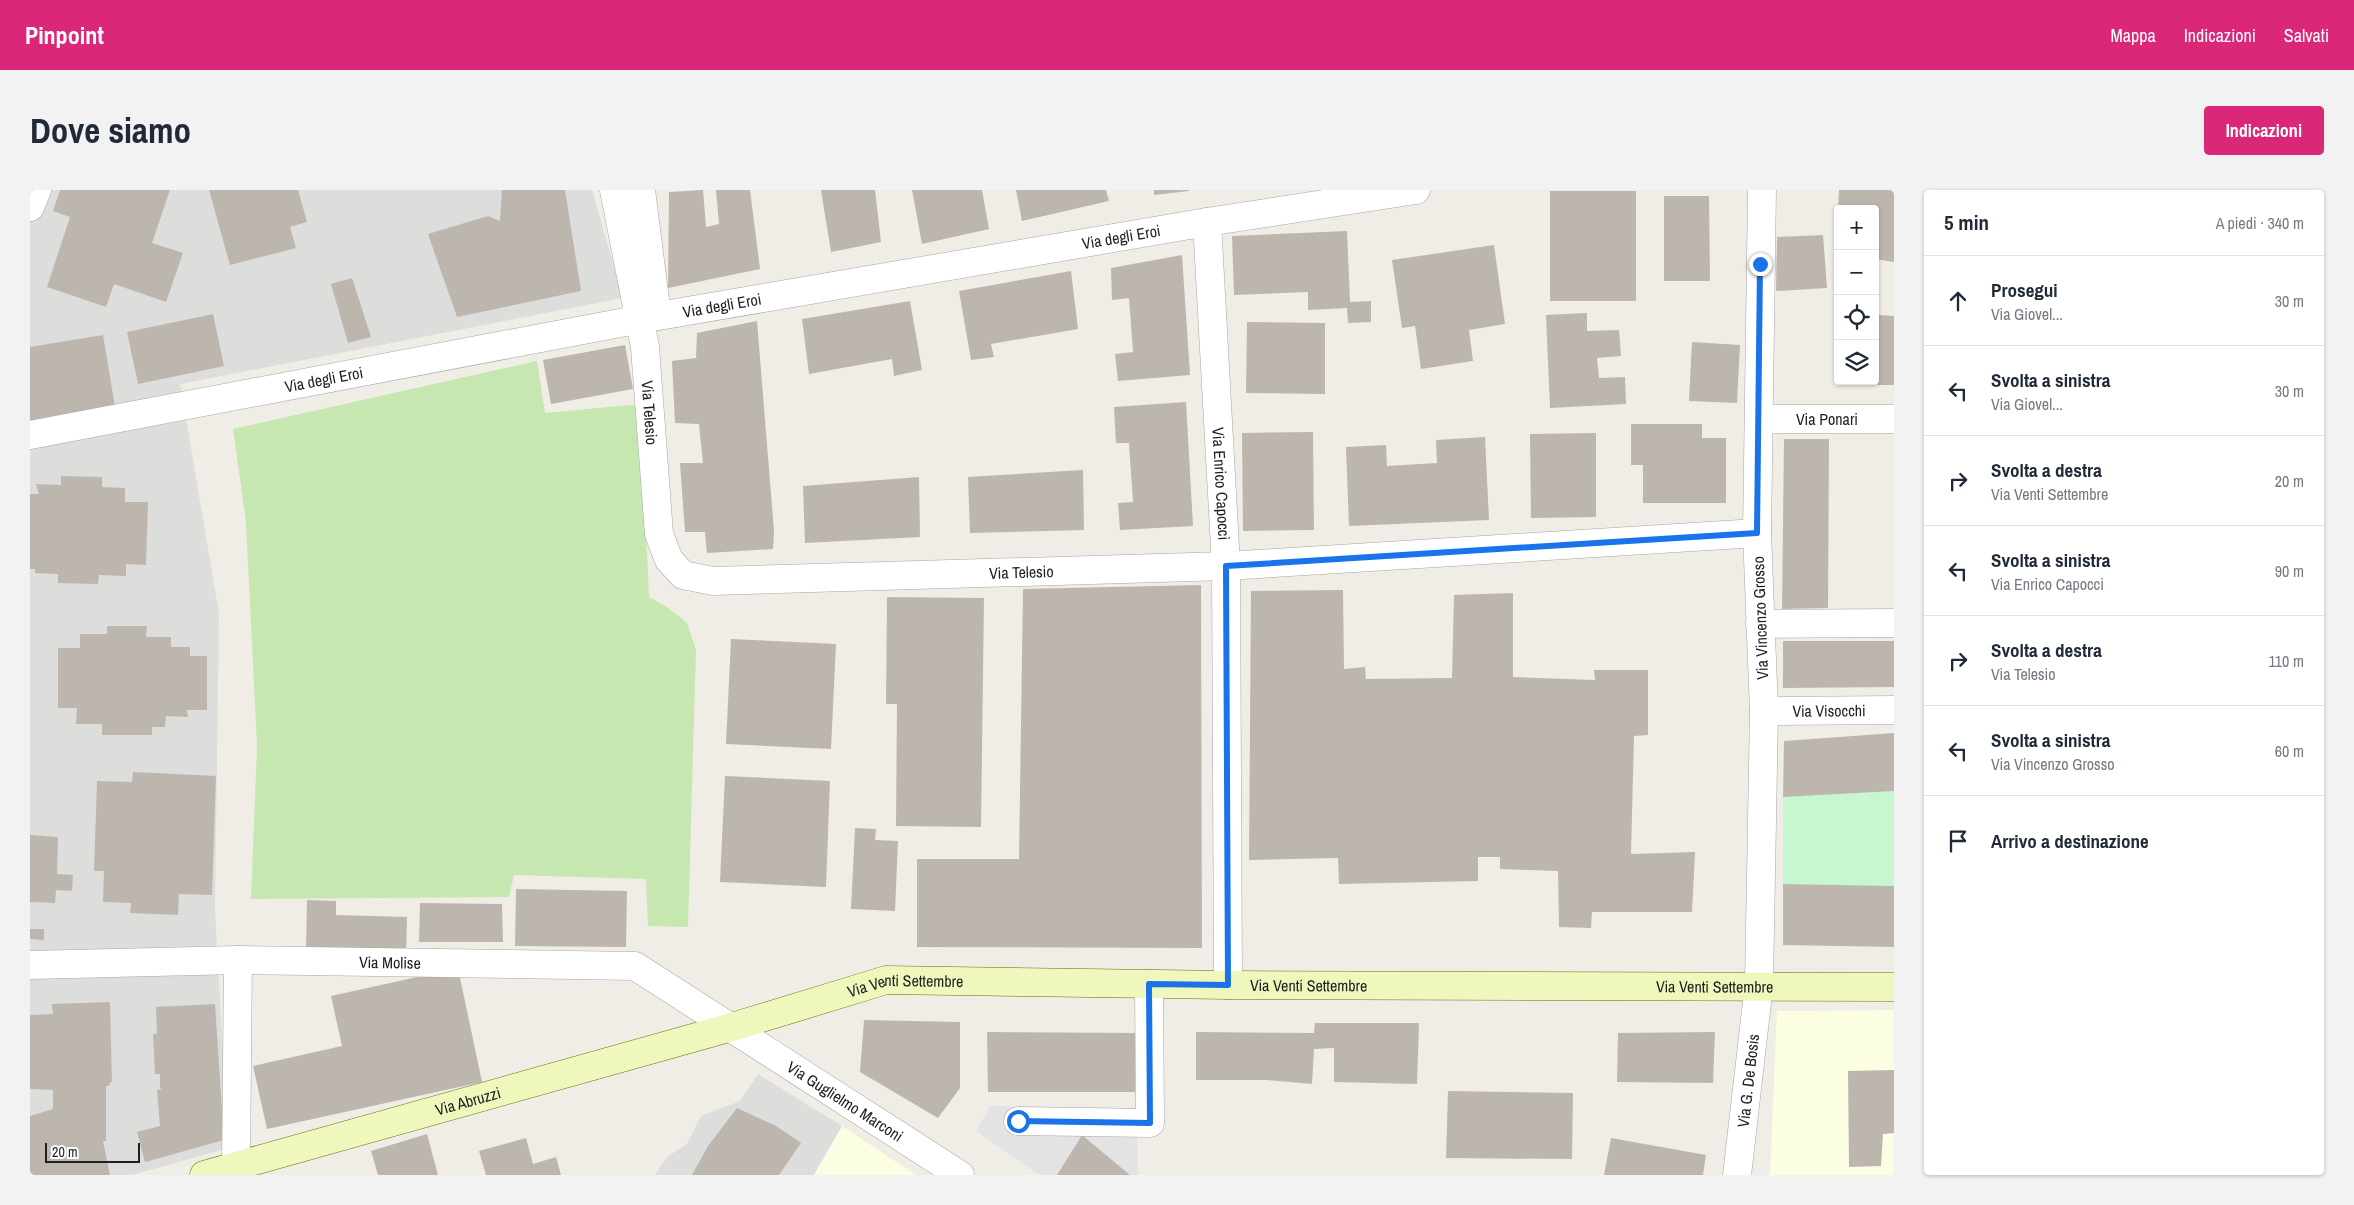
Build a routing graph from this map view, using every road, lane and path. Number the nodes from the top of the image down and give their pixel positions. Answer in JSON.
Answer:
{"nodes":[{"id":1,"x":37,"y":190,"type":"edge"},
{"id":2,"x":614,"y":190,"type":"edge"},
{"id":3,"x":641,"y":190,"type":"edge"},
{"id":4,"x":1416,"y":190,"type":"edge"},
{"id":5,"x":1762,"y":190,"type":"edge"},
{"id":6,"x":30,"y":207,"type":"edge"},
{"id":7,"x":1207,"y":222,"type":"junction"},
{"id":8,"x":649,"y":317,"type":"junction"},
{"id":9,"x":1759,"y":419,"type":"junction"},
{"id":10,"x":1894,"y":419,"type":"edge"},
{"id":11,"x":30,"y":435,"type":"edge"},
{"id":12,"x":1757,"y":533,"type":"junction"},
{"id":13,"x":1226,"y":566,"type":"junction"},
{"id":14,"x":1760,"y":624,"type":"junction"},
{"id":15,"x":1894,"y":624,"type":"edge"},
{"id":16,"x":1894,"y":710,"type":"edge"},
{"id":17,"x":1764,"y":711,"type":"junction"},
{"id":18,"x":238,"y":960,"type":"junction"},
{"id":19,"x":30,"y":965,"type":"edge"},
{"id":20,"x":1149,"y":984,"type":"junction"},
{"id":21,"x":1228,"y":985,"type":"junction"},
{"id":22,"x":1759,"y":985,"type":"junction"},
{"id":23,"x":1894,"y":987,"type":"edge"},
{"id":24,"x":732,"y":1027,"type":"junction"},
{"id":25,"x":1018,"y":1121,"type":"dead end"},
{"id":26,"x":236,"y":1166,"type":"junction"},
{"id":27,"x":204,"y":1175,"type":"edge"},
{"id":28,"x":960,"y":1175,"type":"edge"},
{"id":29,"x":1737,"y":1175,"type":"edge"}],
"edges":[{"from":1,"to":6,"type":"street"},
{"from":2,"to":8,"type":"street","name":"Via Telesio"},
{"from":3,"to":8,"type":"street","name":"Via Telesio"},
{"from":4,"to":7,"type":"street","name":"Via degli Eroi"},
{"from":5,"to":9,"type":"street","name":"Via Vincenzo Grosso"},
{"from":7,"to":8,"type":"street","name":"Via degli Eroi"},
{"from":7,"to":13,"type":"street","name":"Via Enrico Capocci"},
{"from":8,"to":11,"type":"street","name":"Via degli Eroi"},
{"from":8,"to":13,"type":"street","name":"Via Telesio"},
{"from":9,"to":10,"type":"street","name":"Via Ponari"},
{"from":9,"to":12,"type":"street","name":"Via Vincenzo Grosso"},
{"from":12,"to":13,"type":"street","name":"Via Telesio"},
{"from":12,"to":14,"type":"street","name":"Via Vincenzo Grosso"},
{"from":13,"to":21,"type":"street","name":"Via Enrico Capocci"},
{"from":14,"to":15,"type":"street"},
{"from":14,"to":17,"type":"street","name":"Via Vincenzo Grosso"},
{"from":16,"to":17,"type":"street","name":"Via Visocchi"},
{"from":17,"to":22,"type":"street","name":"Via Vincenzo Grosso"},
{"from":18,"to":19,"type":"street","name":"Via Molise"},
{"from":18,"to":24,"type":"street","name":"Via Molise"},
{"from":18,"to":26,"type":"street"},
{"from":20,"to":21,"type":"main road","name":"Via Venti Settembre"},
{"from":20,"to":24,"type":"main road","name":"Via Venti Settembre"},
{"from":20,"to":25,"type":"street"},
{"from":21,"to":22,"type":"main road","name":"Via Venti Settembre"},
{"from":22,"to":23,"type":"main road","name":"Via Venti Settembre"},
{"from":22,"to":29,"type":"street","name":"Via G. De Bosis"},
{"from":24,"to":26,"type":"main road","name":"Via Abruzzi"},
{"from":24,"to":28,"type":"street","name":"Via Guglielmo Marconi"},
{"from":26,"to":27,"type":"main road","name":"Via Abruzzi"}]}
